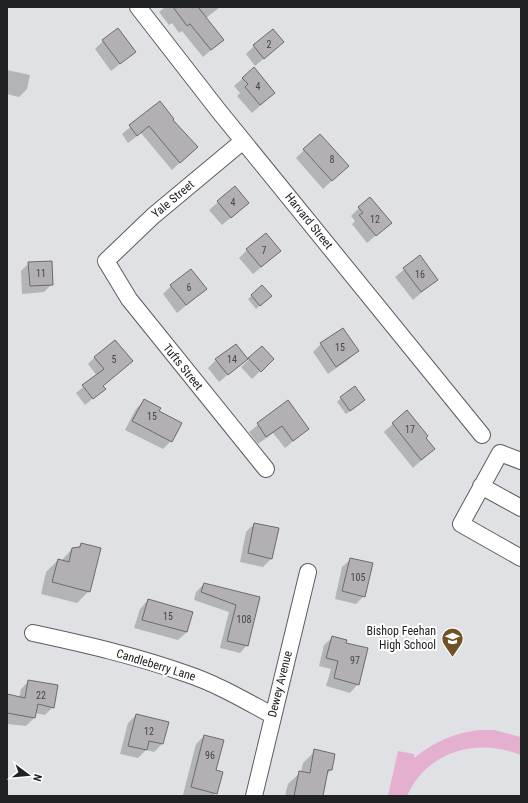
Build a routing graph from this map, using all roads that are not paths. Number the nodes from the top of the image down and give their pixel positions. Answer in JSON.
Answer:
{"nodes":[{"id":1,"x":138,"y":7,"type":"edge"},
{"id":2,"x":243,"y":141,"type":"junction"},
{"id":3,"x":106,"y":261,"type":"joint"},
{"id":4,"x":482,"y":434,"type":"dead end"},
{"id":5,"x":521,"y":461,"type":"edge"},
{"id":6,"x":266,"y":469,"type":"dead end"},
{"id":7,"x":482,"y":486,"type":"junction"},
{"id":8,"x":521,"y":508,"type":"edge"},
{"id":9,"x":521,"y":558,"type":"edge"},
{"id":10,"x":308,"y":572,"type":"dead end"},
{"id":11,"x":33,"y":633,"type":"dead end"},
{"id":12,"x":272,"y":715,"type":"junction"},
{"id":13,"x":254,"y":796,"type":"edge"}],
"edges":[{"from":1,"to":2,"type":"street","name":"Harvard Street"},
{"from":2,"to":3,"type":"street","name":"Yale Street"},
{"from":2,"to":4,"type":"street","name":"Harvard Street"},
{"from":3,"to":6,"type":"street","name":"Tufts Street"},
{"from":5,"to":7,"type":"street"},
{"from":7,"to":8,"type":"street"},
{"from":7,"to":9,"type":"street"},
{"from":10,"to":12,"type":"street","name":"Dewey Avenue"},
{"from":11,"to":12,"type":"street","name":"Candleberry Lane"},
{"from":12,"to":13,"type":"street","name":"Dewey Avenue"}]}
